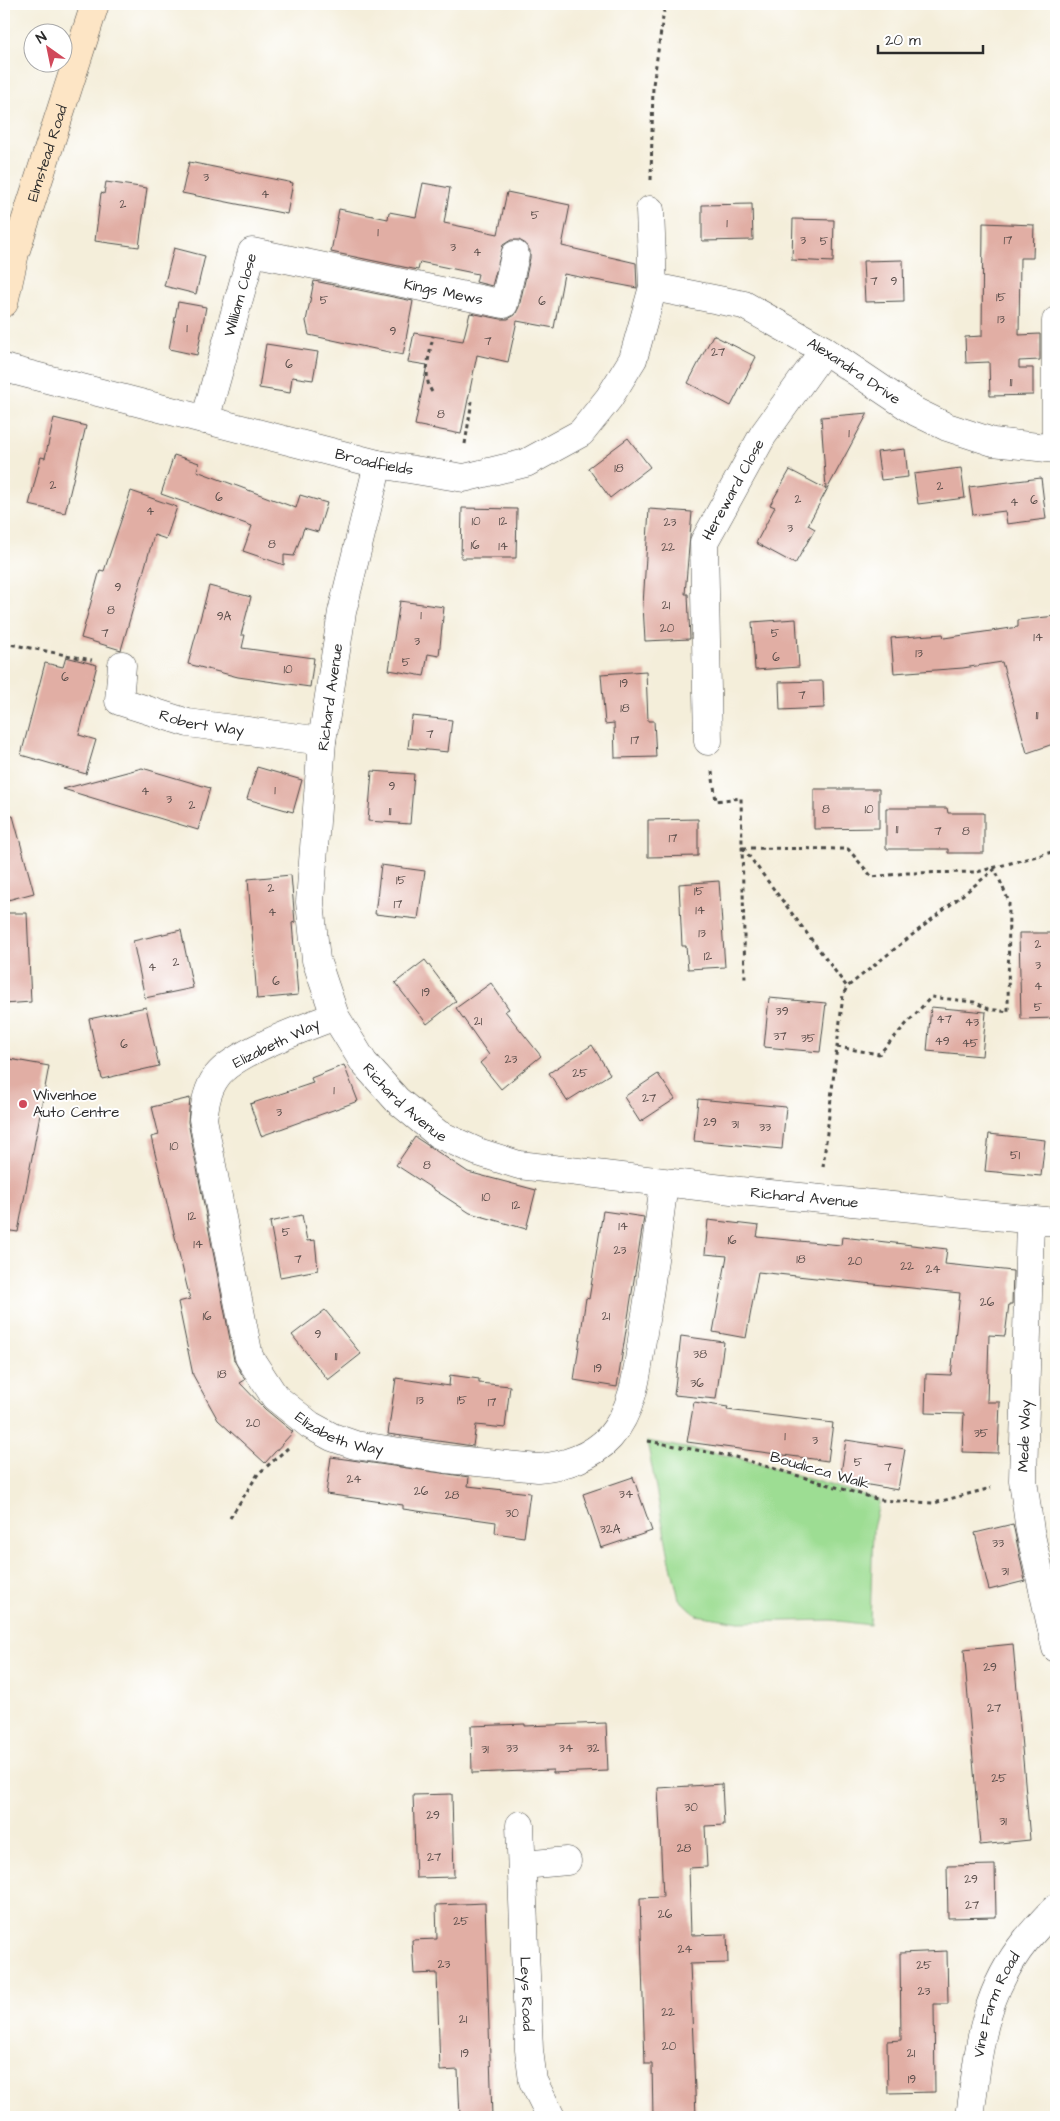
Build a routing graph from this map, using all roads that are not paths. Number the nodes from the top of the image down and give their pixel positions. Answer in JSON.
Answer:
{"nodes":[{"id":1,"x":95,"y":4,"type":"edge"},
{"id":2,"x":650,"y":210,"type":"road end"},
{"id":3,"x":515,"y":254,"type":"dead end"},
{"id":4,"x":334,"y":269,"type":"joint"},
{"id":5,"x":653,"y":287,"type":"junction"},
{"id":6,"x":4,"y":303,"type":"edge"},
{"id":7,"x":1056,"y":321,"type":"edge"},
{"id":8,"x":824,"y":350,"type":"junction"},
{"id":9,"x":4,"y":368,"type":"edge"},
{"id":10,"x":205,"y":420,"type":"junction"},
{"id":11,"x":1056,"y":449,"type":"edge"},
{"id":12,"x":378,"y":464,"type":"junction"},
{"id":13,"x":122,"y":665,"type":"road end"},
{"id":14,"x":322,"y":741,"type":"junction"},
{"id":15,"x":708,"y":741,"type":"road end"},
{"id":16,"x":335,"y":1016,"type":"junction"},
{"id":17,"x":664,"y":1183,"type":"junction"},
{"id":18,"x":1043,"y":1222,"type":"edge"},
{"id":19,"x":1056,"y":1648,"type":"edge"},
{"id":20,"x":520,"y":1825,"type":"dead end"},
{"id":21,"x":567,"y":1861,"type":"dead end"},
{"id":22,"x":523,"y":1866,"type":"junction"},
{"id":23,"x":1056,"y":1908,"type":"edge"},
{"id":24,"x":551,"y":2117,"type":"edge"},
{"id":25,"x":970,"y":2117,"type":"edge"}],
"edges":[{"from":1,"to":6,"type":"street","name":"Elmstead Road"},
{"from":2,"to":5,"type":"street","name":"Broadfields"},
{"from":3,"to":4,"type":"street","name":"Kings Mews"},
{"from":4,"to":10,"type":"street","name":"William Close"},
{"from":5,"to":8,"type":"street","name":"Alexandra Drive"},
{"from":5,"to":12,"type":"street","name":"Broadfields"},
{"from":7,"to":11,"type":"street"},
{"from":8,"to":11,"type":"street","name":"Alexandra Drive"},
{"from":8,"to":15,"type":"street","name":"Hereward Close"},
{"from":9,"to":10,"type":"street","name":"Broadfields"},
{"from":10,"to":12,"type":"street","name":"Broadfields"},
{"from":12,"to":14,"type":"street","name":"Richard Avenue"},
{"from":13,"to":14,"type":"street","name":"Robert Way"},
{"from":14,"to":16,"type":"street","name":"Richard Avenue"},
{"from":16,"to":17,"type":"street","name":"Richard Avenue"},
{"from":16,"to":17,"type":"street","name":"Elizabeth Way"},
{"from":17,"to":18,"type":"street","name":"Richard Avenue"},
{"from":18,"to":19,"type":"street","name":"Mede Way"},
{"from":20,"to":22,"type":"street","name":"Leys Road"},
{"from":21,"to":22,"type":"street"},
{"from":22,"to":24,"type":"street","name":"Leys Road"},
{"from":23,"to":25,"type":"street","name":"Vine Farm Road"}]}
